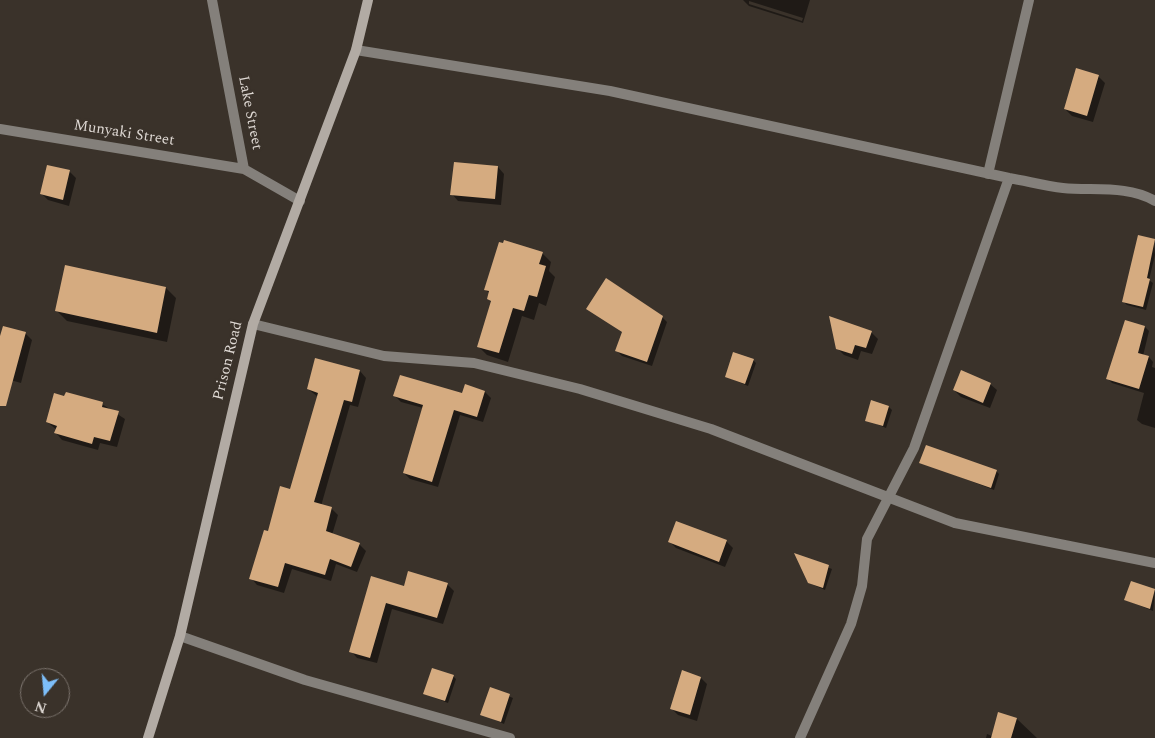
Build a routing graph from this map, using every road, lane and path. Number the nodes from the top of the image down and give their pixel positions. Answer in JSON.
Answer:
{"nodes":[{"id":1,"x":212,"y":0,"type":"edge"},
{"id":2,"x":368,"y":0,"type":"edge"},
{"id":3,"x":1029,"y":0,"type":"edge"},
{"id":4,"x":356,"y":50,"type":"junction"},
{"id":5,"x":0,"y":129,"type":"edge"},
{"id":6,"x":244,"y":169,"type":"junction"},
{"id":7,"x":988,"y":174,"type":"junction"},
{"id":8,"x":1009,"y":178,"type":"junction"},
{"id":9,"x":300,"y":201,"type":"junction"},
{"id":10,"x":1155,"y":201,"type":"edge"},
{"id":11,"x":253,"y":324,"type":"junction"},
{"id":12,"x":888,"y":496,"type":"junction"},
{"id":13,"x":1155,"y":563,"type":"edge"},
{"id":14,"x":180,"y":636,"type":"junction"},
{"id":15,"x":148,"y":738,"type":"edge"},
{"id":16,"x":510,"y":738,"type":"edge"},
{"id":17,"x":800,"y":738,"type":"edge"}],
"edges":[{"from":1,"to":6,"type":"street","name":"Lake Street"},
{"from":2,"to":4,"type":"street","name":"Prison Road"},
{"from":3,"to":7,"type":"street"},
{"from":4,"to":7,"type":"street"},
{"from":4,"to":9,"type":"street","name":"Prison Road"},
{"from":5,"to":6,"type":"street","name":"Munyaki Street"},
{"from":6,"to":9,"type":"street","name":"Lake Street"},
{"from":7,"to":8,"type":"street"},
{"from":8,"to":10,"type":"street"},
{"from":8,"to":12,"type":"street"},
{"from":9,"to":11,"type":"street","name":"Prison Road"},
{"from":11,"to":12,"type":"street"},
{"from":11,"to":14,"type":"street","name":"Prison Road"},
{"from":12,"to":13,"type":"street"},
{"from":12,"to":17,"type":"street"},
{"from":14,"to":15,"type":"street","name":"Prison Road"},
{"from":14,"to":16,"type":"street"}]}
